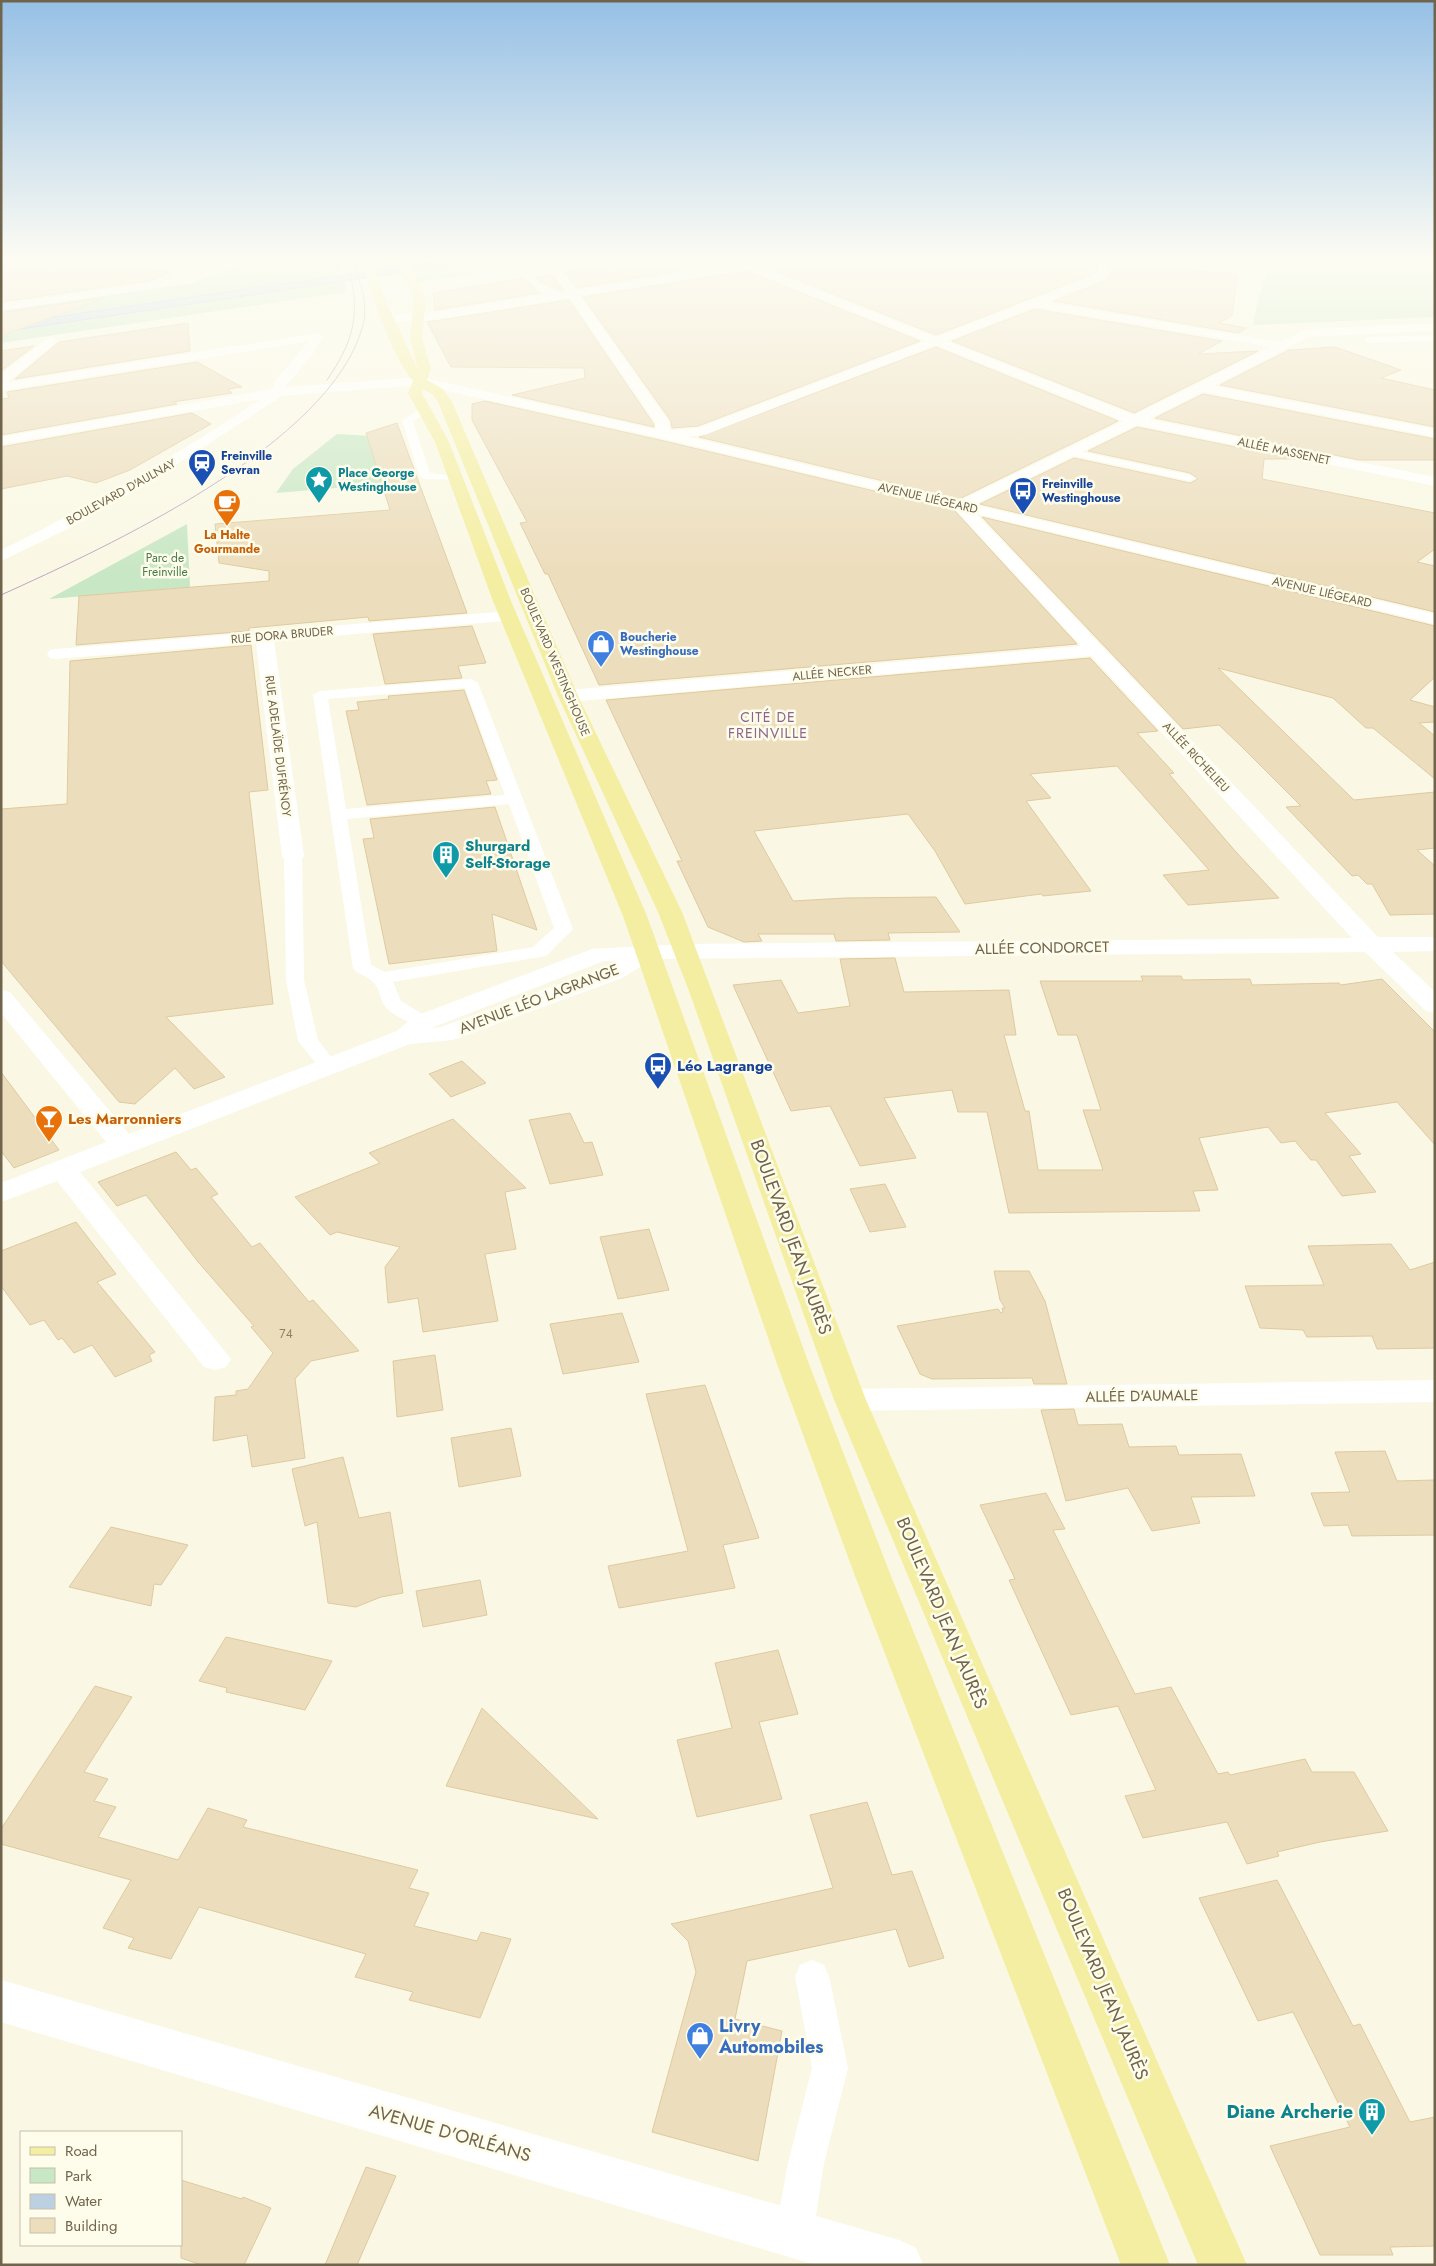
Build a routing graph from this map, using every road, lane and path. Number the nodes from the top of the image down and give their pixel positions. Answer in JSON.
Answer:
{"nodes":[{"id":1,"x":23,"y":364,"type":"edge"},
{"id":2,"x":148,"y":364,"type":"edge"},
{"id":3,"x":298,"y":364,"type":"edge"},
{"id":4,"x":408,"y":364,"type":"edge"},
{"id":5,"x":423,"y":364,"type":"edge"},
{"id":6,"x":622,"y":364,"type":"edge"},
{"id":7,"x":877,"y":364,"type":"edge"},
{"id":8,"x":993,"y":364,"type":"edge"},
{"id":9,"x":1249,"y":364,"type":"edge"},
{"id":10,"x":1,"y":381,"type":"edge"},
{"id":11,"x":420,"y":381,"type":"junction"},
{"id":12,"x":1,"y":387,"type":"edge"},
{"id":13,"x":1200,"y":388,"type":"junction"},
{"id":14,"x":278,"y":392,"type":"junction"},
{"id":15,"x":425,"y":410,"type":"junction"},
{"id":16,"x":1133,"y":420,"type":"junction"},
{"id":17,"x":1435,"y":433,"type":"edge"},
{"id":18,"x":664,"y":436,"type":"junction"},
{"id":19,"x":1,"y":441,"type":"edge"},
{"id":20,"x":1069,"y":452,"type":"junction"},
{"id":21,"x":1426,"y":467,"type":"dead end"},
{"id":22,"x":1410,"y":477,"type":"junction"},
{"id":23,"x":455,"y":478,"type":"junction"},
{"id":24,"x":1190,"y":478,"type":"dead end"},
{"id":25,"x":1435,"y":482,"type":"edge"},
{"id":26,"x":960,"y":506,"type":"junction"},
{"id":27,"x":1,"y":556,"type":"edge"},
{"id":28,"x":509,"y":616,"type":"junction"},
{"id":29,"x":1435,"y":618,"type":"edge"},
{"id":30,"x":264,"y":636,"type":"junction"},
{"id":31,"x":1097,"y":650,"type":"junction"},
{"id":32,"x":56,"y":654,"type":"dead end"},
{"id":33,"x":568,"y":696,"type":"junction"},
{"id":34,"x":514,"y":799,"type":"junction"},
{"id":35,"x":338,"y":815,"type":"junction"},
{"id":36,"x":293,"y":856,"type":"joint"},
{"id":37,"x":1435,"y":944,"type":"edge"},
{"id":38,"x":1372,"y":945,"type":"junction"},
{"id":39,"x":685,"y":951,"type":"junction"},
{"id":40,"x":648,"y":952,"type":"junction"},
{"id":41,"x":382,"y":978,"type":"junction"},
{"id":42,"x":1,"y":998,"type":"edge"},
{"id":43,"x":1435,"y":1006,"type":"edge"},
{"id":44,"x":414,"y":1029,"type":"junction"},
{"id":45,"x":329,"y":1066,"type":"junction"},
{"id":46,"x":124,"y":1146,"type":"junction"},
{"id":47,"x":63,"y":1170,"type":"junction"},
{"id":48,"x":1,"y":1193,"type":"edge"},
{"id":49,"x":215,"y":1359,"type":"dead end"},
{"id":50,"x":1435,"y":1391,"type":"edge"},
{"id":51,"x":850,"y":1400,"type":"junction"},
{"id":52,"x":812,"y":1976,"type":"dead end"},
{"id":53,"x":1,"y":2001,"type":"edge"},
{"id":54,"x":794,"y":2234,"type":"junction"},
{"id":55,"x":899,"y":2265,"type":"edge"},
{"id":56,"x":1146,"y":2265,"type":"edge"},
{"id":57,"x":1223,"y":2265,"type":"edge"}],
"edges":[{"from":1,"to":10,"type":"street"},
{"from":2,"to":12,"type":"street","name":"BOULEVARD D'AULNAY"},
{"from":3,"to":14,"type":"street","name":"BOULEVARD D'AULNAY"},
{"from":4,"to":11,"type":"main road","name":"BOULEVARD WESTINGHOUSE"},
{"from":5,"to":11,"type":"main road","name":"BOULEVARD WESTINGHOUSE"},
{"from":6,"to":18,"type":"street"},
{"from":7,"to":18,"type":"street"},
{"from":8,"to":16,"type":"street","name":"ALLÉE MASSENET"},
{"from":9,"to":13,"type":"street"},
{"from":11,"to":14,"type":"street","name":"AVENUE LIÉGEARD"},
{"from":11,"to":15,"type":"main road","name":"BOULEVARD WESTINGHOUSE"},
{"from":11,"to":18,"type":"street","name":"AVENUE LIÉGEARD"},
{"from":11,"to":33,"type":"main road","name":"BOULEVARD WESTINGHOUSE"},
{"from":13,"to":16,"type":"street"},
{"from":13,"to":17,"type":"street"},
{"from":14,"to":19,"type":"street","name":"AVENUE LIÉGEARD"},
{"from":14,"to":27,"type":"street","name":"BOULEVARD D'AULNAY"},
{"from":15,"to":23,"type":"main road","name":"BOULEVARD WESTINGHOUSE"},
{"from":15,"to":23,"type":"lane"},
{"from":16,"to":20,"type":"street"},
{"from":16,"to":22,"type":"street","name":"ALLÉE MASSENET"},
{"from":18,"to":26,"type":"street","name":"AVENUE LIÉGEARD"},
{"from":20,"to":24,"type":"lane"},
{"from":20,"to":26,"type":"street"},
{"from":21,"to":22,"type":"street"},
{"from":22,"to":25,"type":"street","name":"ALLÉE MASSENET"},
{"from":23,"to":28,"type":"main road","name":"BOULEVARD WESTINGHOUSE"},
{"from":26,"to":29,"type":"street","name":"AVENUE LIÉGEARD"},
{"from":26,"to":31,"type":"street","name":"ALLÉE RICHELIEU"},
{"from":28,"to":30,"type":"street","name":"RUE DORA BRUDER"},
{"from":28,"to":40,"type":"main road","name":"BOULEVARD WESTINGHOUSE"},
{"from":30,"to":32,"type":"street","name":"RUE DORA BRUDER"},
{"from":30,"to":36,"type":"street","name":"RUE ADELAÏDE DUFRÉNOY"},
{"from":31,"to":33,"type":"street","name":"ALLÉE NECKER"},
{"from":31,"to":38,"type":"street","name":"ALLÉE RICHELIEU"},
{"from":33,"to":39,"type":"main road","name":"BOULEVARD WESTINGHOUSE"},
{"from":34,"to":35,"type":"lane"},
{"from":34,"to":35,"type":"lane"},
{"from":34,"to":41,"type":"lane"},
{"from":35,"to":41,"type":"lane"},
{"from":36,"to":45,"type":"lane"},
{"from":37,"to":38,"type":"street","name":"ALLÉE CONDORCET"},
{"from":38,"to":39,"type":"street","name":"ALLÉE CONDORCET"},
{"from":38,"to":43,"type":"street","name":"ALLÉE RICHELIEU"},
{"from":39,"to":40,"type":"street","name":"ALLÉE CONDORCET"},
{"from":39,"to":51,"type":"main road","name":"BOULEVARD JEAN JAURÈS"},
{"from":40,"to":44,"type":"street","name":"AVENUE LÉO LAGRANGE"},
{"from":40,"to":56,"type":"main road"},
{"from":41,"to":44,"type":"lane"},
{"from":42,"to":46,"type":"street"},
{"from":44,"to":45,"type":"street","name":"AVENUE LÉO LAGRANGE"},
{"from":45,"to":46,"type":"street","name":"AVENUE LÉO LAGRANGE"},
{"from":46,"to":47,"type":"street","name":"AVENUE LÉO LAGRANGE"},
{"from":47,"to":48,"type":"street","name":"AVENUE LÉO LAGRANGE"},
{"from":47,"to":49,"type":"street"},
{"from":50,"to":51,"type":"street","name":"ALLÉE D'AUMALE"},
{"from":51,"to":57,"type":"main road","name":"BOULEVARD JEAN JAURÈS"},
{"from":52,"to":54,"type":"lane"},
{"from":53,"to":54,"type":"street","name":"AVENUE D'ORLÉANS"},
{"from":54,"to":55,"type":"street","name":"AVENUE D'ORLÉANS"}]}
